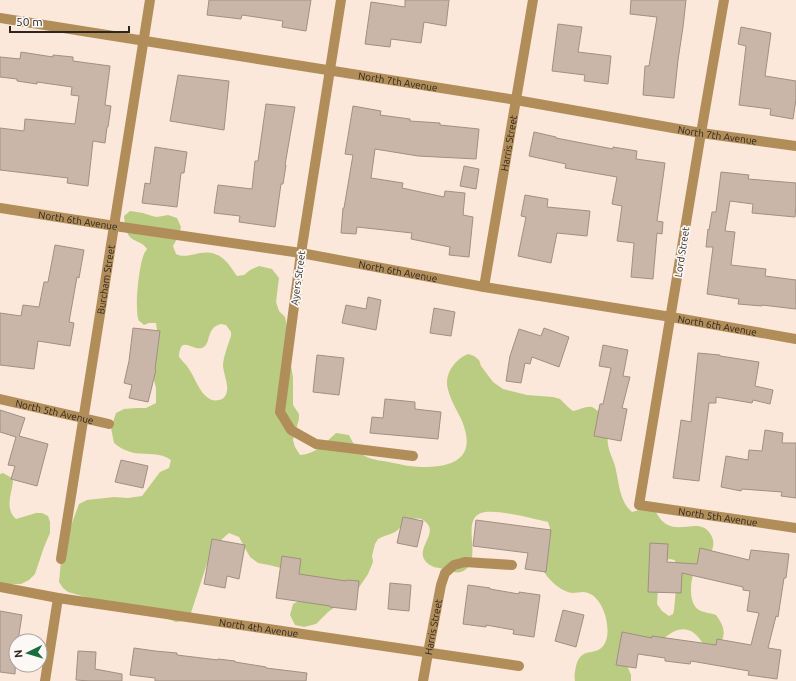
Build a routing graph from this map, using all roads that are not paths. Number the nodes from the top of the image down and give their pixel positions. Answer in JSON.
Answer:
{"nodes":[{"id":1,"x":150,"y":0,"type":"edge"},
{"id":2,"x":341,"y":0,"type":"edge"},
{"id":3,"x":533,"y":0,"type":"edge"},
{"id":4,"x":724,"y":0,"type":"edge"},
{"id":5,"x":0,"y":18,"type":"edge"},
{"id":6,"x":145,"y":41,"type":"junction"},
{"id":7,"x":330,"y":70,"type":"junction"},
{"id":8,"x":516,"y":100,"type":"junction"},
{"id":9,"x":701,"y":133,"type":"junction"},
{"id":10,"x":796,"y":146,"type":"edge"},
{"id":11,"x":0,"y":208,"type":"edge"},
{"id":12,"x":115,"y":226,"type":"junction"},
{"id":13,"x":301,"y":253,"type":"junction"},
{"id":14,"x":484,"y":287,"type":"junction"},
{"id":15,"x":671,"y":317,"type":"junction"},
{"id":16,"x":796,"y":339,"type":"edge"},
{"id":17,"x":0,"y":399,"type":"edge"},
{"id":18,"x":84,"y":419,"type":"junction"},
{"id":19,"x":109,"y":424,"type":"dead end"},
{"id":20,"x":413,"y":456,"type":"dead end"},
{"id":21,"x":639,"y":505,"type":"joint"},
{"id":22,"x":796,"y":528,"type":"edge"},
{"id":23,"x":61,"y":560,"type":"dead end"},
{"id":24,"x":512,"y":565,"type":"dead end"},
{"id":25,"x":0,"y":587,"type":"edge"},
{"id":26,"x":58,"y":598,"type":"junction"},
{"id":27,"x":428,"y":652,"type":"junction"},
{"id":28,"x":519,"y":666,"type":"dead end"},
{"id":29,"x":45,"y":681,"type":"edge"},
{"id":30,"x":423,"y":681,"type":"edge"}],
"edges":[{"from":1,"to":6,"type":"street","name":"Burcham Street"},
{"from":2,"to":7,"type":"street","name":"Ayers Street"},
{"from":3,"to":8,"type":"street","name":"Harris Street"},
{"from":4,"to":9,"type":"street","name":"Lord Street"},
{"from":5,"to":6,"type":"street","name":"North 7th Avenue"},
{"from":6,"to":7,"type":"street","name":"North 7th Avenue"},
{"from":6,"to":12,"type":"street","name":"Burcham Street"},
{"from":7,"to":8,"type":"street","name":"North 7th Avenue"},
{"from":7,"to":13,"type":"street","name":"Ayers Street"},
{"from":8,"to":9,"type":"street","name":"North 7th Avenue"},
{"from":8,"to":14,"type":"street","name":"Harris Street"},
{"from":9,"to":10,"type":"street","name":"North 7th Avenue"},
{"from":9,"to":15,"type":"street","name":"Lord Street"},
{"from":11,"to":12,"type":"street","name":"North 6th Avenue"},
{"from":12,"to":13,"type":"street","name":"North 6th Avenue"},
{"from":12,"to":18,"type":"street","name":"Burcham Street"},
{"from":13,"to":14,"type":"street","name":"North 6th Avenue"},
{"from":13,"to":20,"type":"street","name":"Ayers Street"},
{"from":14,"to":15,"type":"street","name":"North 6th Avenue"},
{"from":15,"to":16,"type":"street","name":"North 6th Avenue"},
{"from":15,"to":21,"type":"street","name":"Lord Street"},
{"from":17,"to":18,"type":"street","name":"North 5th Avenue"},
{"from":18,"to":19,"type":"street","name":"North 5th Avenue"},
{"from":18,"to":23,"type":"street","name":"Burcham Street"},
{"from":21,"to":22,"type":"street","name":"North 5th Avenue"},
{"from":24,"to":27,"type":"street","name":"Harris Street"},
{"from":25,"to":26,"type":"street","name":"North 4th Avenue"},
{"from":26,"to":27,"type":"street","name":"North 4th Avenue"},
{"from":26,"to":29,"type":"street"},
{"from":27,"to":28,"type":"street","name":"North 4th Avenue"},
{"from":27,"to":30,"type":"street","name":"Harris Street"}]}
